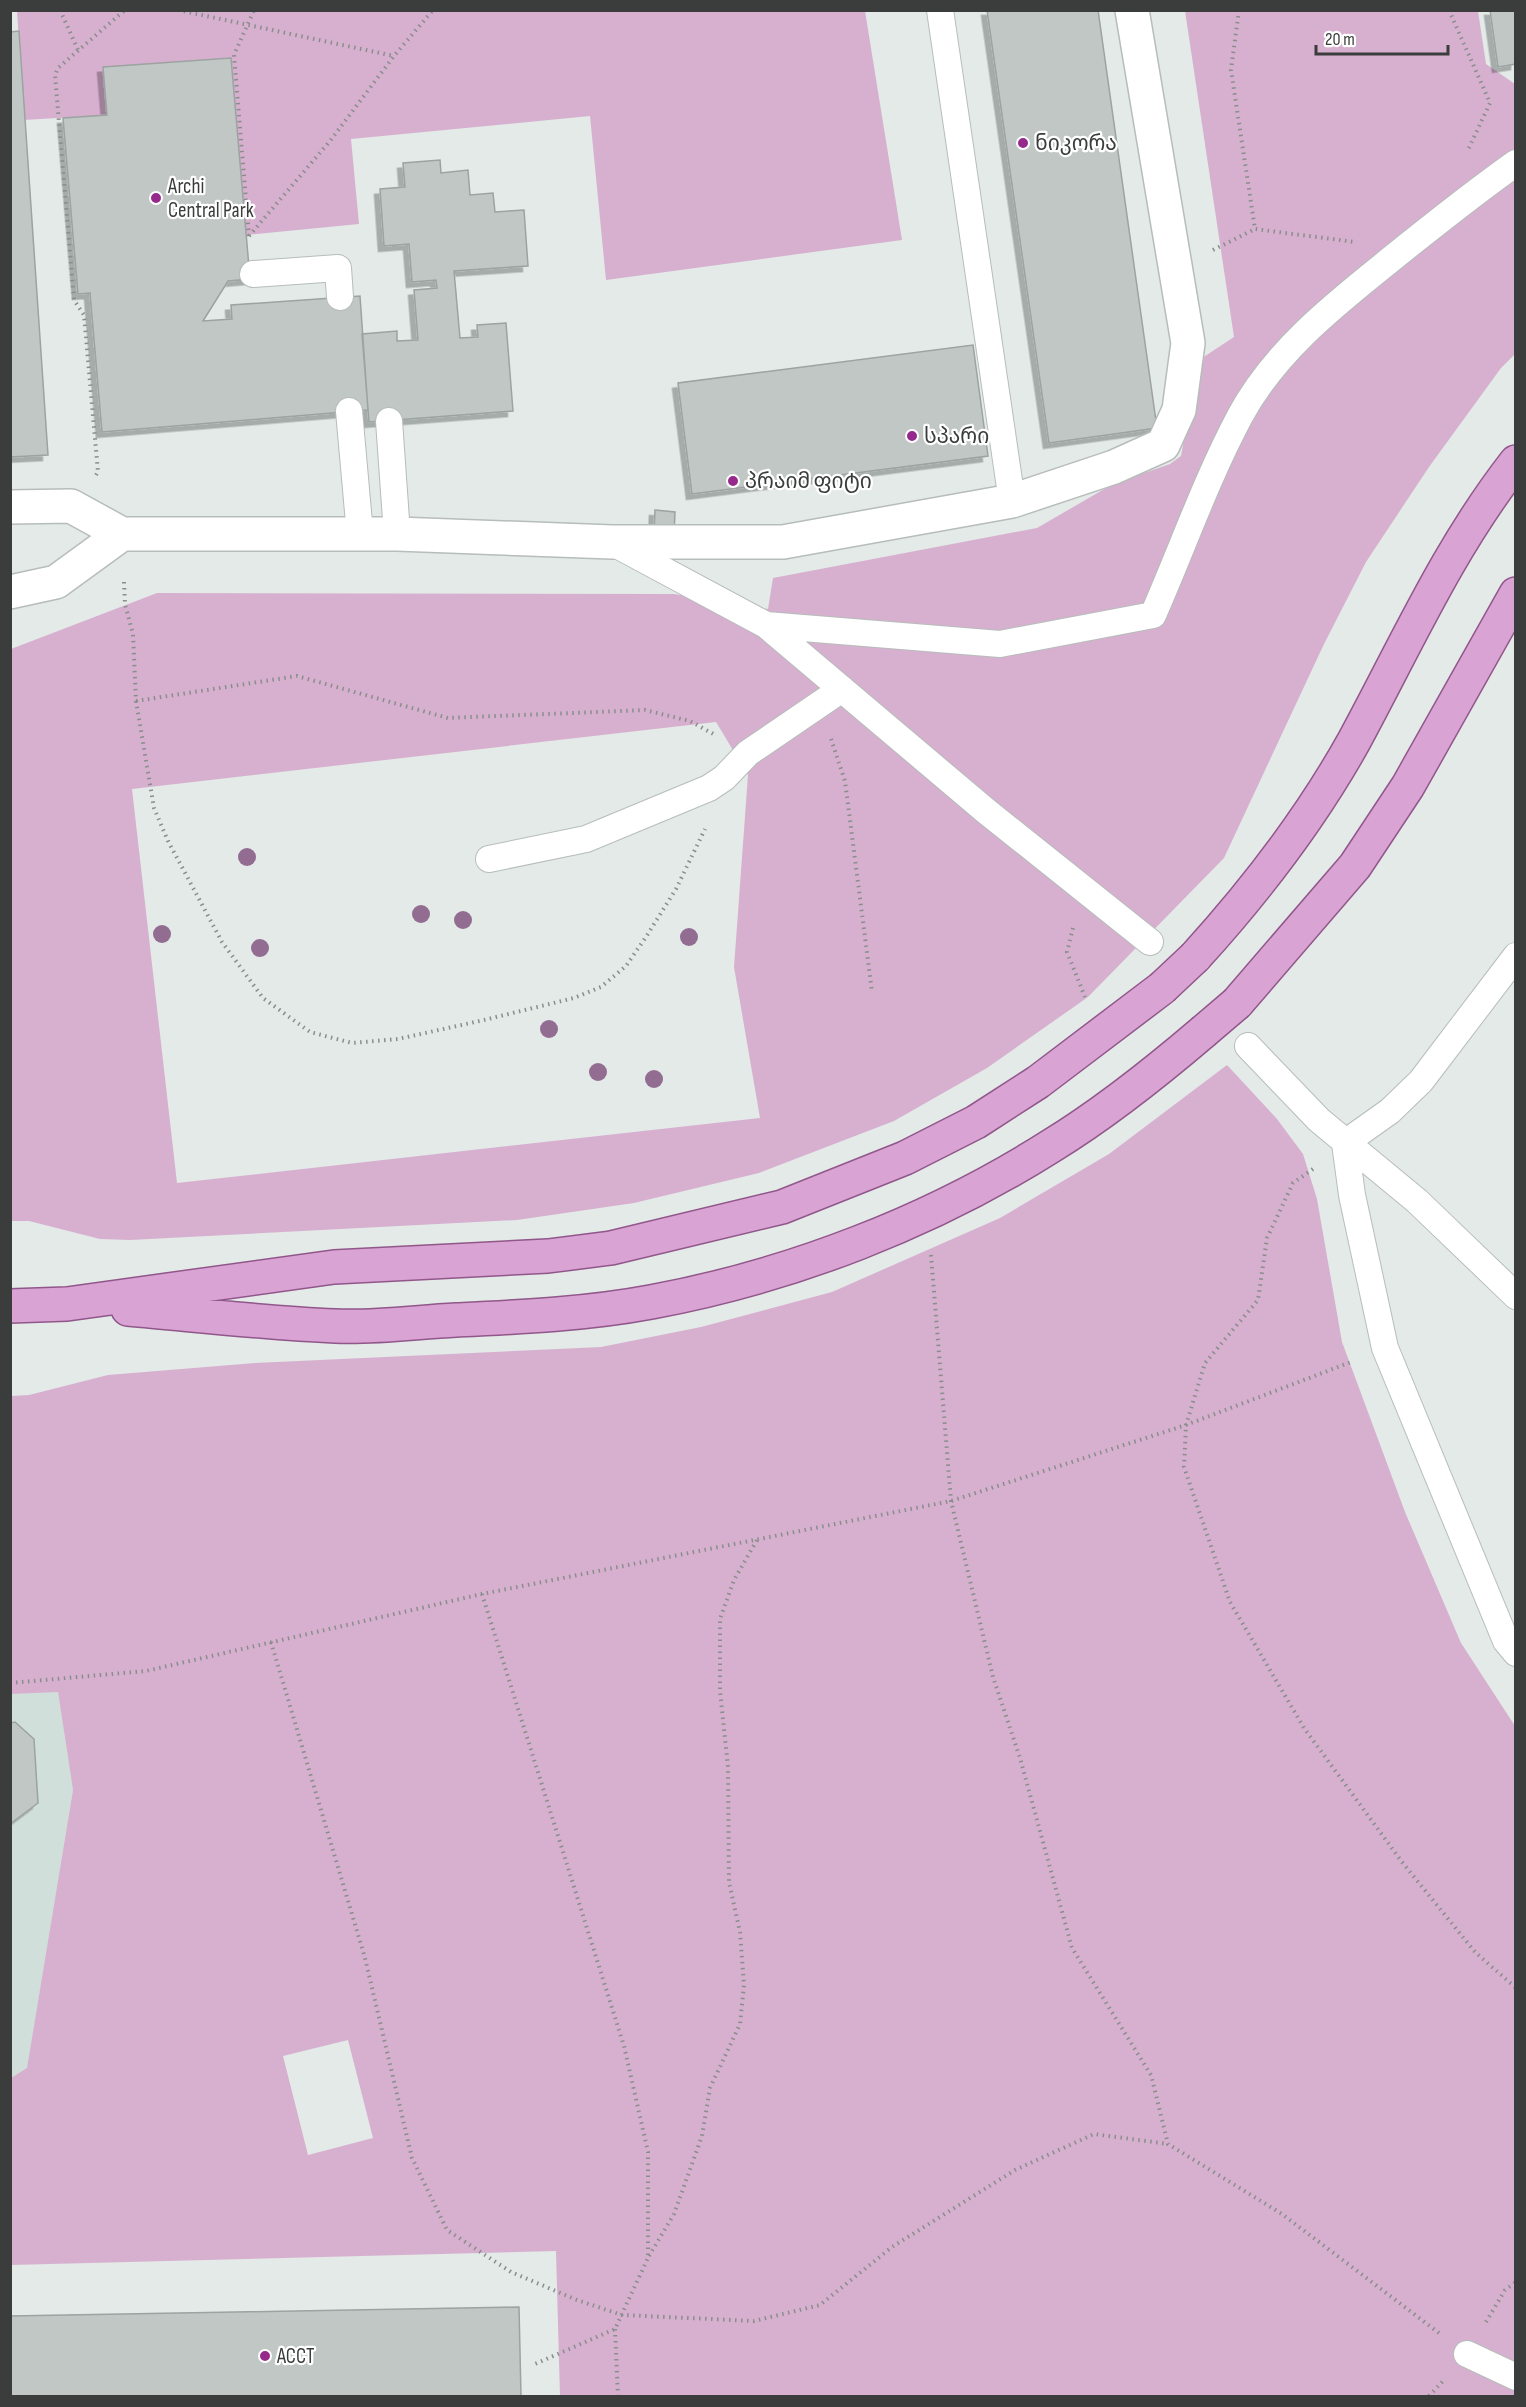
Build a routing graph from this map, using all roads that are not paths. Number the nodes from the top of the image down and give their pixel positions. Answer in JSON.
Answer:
{"nodes":[{"id":1,"x":940,"y":10,"type":"edge"},
{"id":2,"x":1132,"y":10,"type":"edge"},
{"id":3,"x":1515,"y":163,"type":"edge"},
{"id":4,"x":253,"y":274,"type":"dead end"},
{"id":5,"x":340,"y":297,"type":"dead end"},
{"id":6,"x":349,"y":411,"type":"dead end"},
{"id":7,"x":389,"y":421,"type":"dead end"},
{"id":8,"x":1515,"y":462,"type":"edge"},
{"id":9,"x":1012,"y":501,"type":"junction"},
{"id":10,"x":10,"y":507,"type":"edge"},
{"id":11,"x":122,"y":534,"type":"junction"},
{"id":12,"x":360,"y":534,"type":"junction"},
{"id":13,"x":397,"y":534,"type":"junction"},
{"id":14,"x":612,"y":542,"type":"junction"},
{"id":15,"x":10,"y":592,"type":"edge"},
{"id":16,"x":1515,"y":594,"type":"edge"},
{"id":17,"x":766,"y":625,"type":"junction"},
{"id":18,"x":842,"y":689,"type":"junction"},
{"id":19,"x":489,"y":859,"type":"dead end"},
{"id":20,"x":1150,"y":942,"type":"dead end"},
{"id":21,"x":1515,"y":957,"type":"edge"},
{"id":22,"x":1248,"y":1046,"type":"dead end"},
{"id":23,"x":1345,"y":1143,"type":"junction"},
{"id":24,"x":1515,"y":1296,"type":"edge"},
{"id":25,"x":67,"y":1304,"type":"junction"},
{"id":26,"x":10,"y":1306,"type":"edge"},
{"id":27,"x":1515,"y":1653,"type":"edge"},
{"id":28,"x":1467,"y":2354,"type":"road end"},
{"id":29,"x":1515,"y":2377,"type":"edge"}],
"edges":[{"from":1,"to":9,"type":"lane"},
{"from":2,"to":9,"type":"street"},
{"from":3,"to":17,"type":"lane"},
{"from":4,"to":5,"type":"lane"},
{"from":6,"to":12,"type":"lane"},
{"from":7,"to":13,"type":"lane"},
{"from":8,"to":25,"type":"main road","bridge":true},
{"from":9,"to":14,"type":"street"},
{"from":10,"to":11,"type":"street"},
{"from":11,"to":12,"type":"street"},
{"from":11,"to":15,"type":"street"},
{"from":12,"to":13,"type":"street"},
{"from":13,"to":14,"type":"street"},
{"from":14,"to":17,"type":"lane"},
{"from":16,"to":25,"type":"main road","bridge":true},
{"from":17,"to":18,"type":"lane"},
{"from":18,"to":19,"type":"lane"},
{"from":18,"to":20,"type":"lane"},
{"from":21,"to":23,"type":"lane"},
{"from":22,"to":23,"type":"lane"},
{"from":23,"to":24,"type":"lane"},
{"from":23,"to":27,"type":"lane"},
{"from":25,"to":26,"type":"main road"},
{"from":28,"to":29,"type":"lane"}]}
